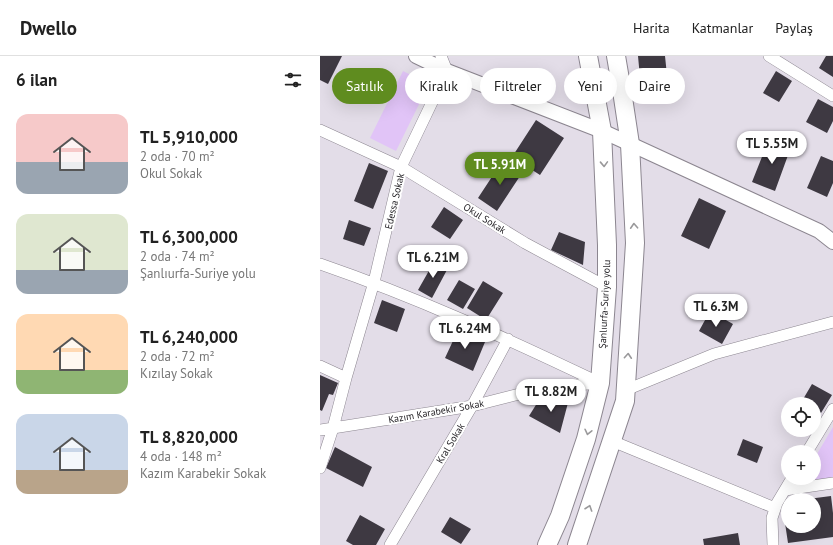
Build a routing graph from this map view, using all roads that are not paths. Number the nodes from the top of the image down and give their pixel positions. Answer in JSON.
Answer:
{"nodes":[{"id":1,"x":416,"y":56,"type":"edge"},
{"id":2,"x":441,"y":56,"type":"edge"},
{"id":3,"x":588,"y":56,"type":"edge"},
{"id":4,"x":616,"y":56,"type":"edge"},
{"id":5,"x":769,"y":56,"type":"edge"},
{"id":6,"x":441,"y":68,"type":"edge"},
{"id":7,"x":446,"y":68,"type":"edge"},
{"id":8,"x":472,"y":81,"type":"edge"},
{"id":9,"x":833,"y":96,"type":"edge"},
{"id":10,"x":432,"y":104,"type":"edge"},
{"id":11,"x":320,"y":130,"type":"edge"},
{"id":12,"x":602,"y":131,"type":"junction"},
{"id":13,"x":630,"y":144,"type":"junction"},
{"id":14,"x":402,"y":167,"type":"junction"},
{"id":15,"x":833,"y":242,"type":"edge"},
{"id":16,"x":320,"y":264,"type":"edge"},
{"id":17,"x":374,"y":282,"type":"junction"},
{"id":18,"x":606,"y":287,"type":"junction"},
{"id":19,"x":833,"y":322,"type":"edge"},
{"id":20,"x":508,"y":339,"type":"junction"},
{"id":21,"x":320,"y":366,"type":"edge"},
{"id":22,"x":346,"y":378,"type":"junction"},
{"id":23,"x":600,"y":383,"type":"junction"},
{"id":24,"x":626,"y":390,"type":"junction"},
{"id":25,"x":472,"y":406,"type":"junction"},
{"id":26,"x":833,"y":409,"type":"edge"},
{"id":27,"x":333,"y":428,"type":"junction"},
{"id":28,"x":320,"y":430,"type":"edge"},
{"id":29,"x":612,"y":441,"type":"junction"},
{"id":30,"x":811,"y":445,"type":"edge"},
{"id":31,"x":320,"y":468,"type":"edge"},
{"id":32,"x":833,"y":483,"type":"edge"},
{"id":33,"x":788,"y":485,"type":"edge"},
{"id":34,"x":785,"y":490,"type":"junction"},
{"id":35,"x":775,"y":508,"type":"junction"},
{"id":36,"x":390,"y":545,"type":"edge"},
{"id":37,"x":547,"y":545,"type":"edge"},
{"id":38,"x":577,"y":545,"type":"edge"},
{"id":39,"x":772,"y":545,"type":"edge"}],
"edges":[{"from":1,"to":6,"type":"street"},
{"from":2,"to":7,"type":"street"},
{"from":3,"to":12,"type":"main road","name":"Şanlıurfa-Suriye yolu"},
{"from":4,"to":13,"type":"main road"},
{"from":5,"to":9,"type":"street"},
{"from":8,"to":12,"type":"street"},
{"from":10,"to":14,"type":"street","name":"Edessa Sokak"},
{"from":11,"to":14,"type":"street","name":"Okul Sokak"},
{"from":12,"to":13,"type":"street"},
{"from":12,"to":18,"type":"main road","name":"Şanlıurfa-Suriye yolu","one_way":true},
{"from":13,"to":15,"type":"street"},
{"from":24,"to":13,"type":"main road","one_way":true},
{"from":14,"to":17,"type":"street","name":"Edessa Sokak"},
{"from":14,"to":18,"type":"street","name":"Okul Sokak"},
{"from":16,"to":17,"type":"street"},
{"from":17,"to":20,"type":"street"},
{"from":17,"to":22,"type":"street","name":"Edessa Sokak"},
{"from":18,"to":23,"type":"main road","name":"Şanlıurfa-Suriye yolu"},
{"from":19,"to":24,"type":"street"},
{"from":20,"to":23,"type":"street"},
{"from":20,"to":25,"type":"street","name":"Kral Sokak"},
{"from":21,"to":22,"type":"street"},
{"from":22,"to":27,"type":"street","name":"Edessa Sokak"},
{"from":23,"to":25,"type":"street","name":"Kazım Karabekir Sokak"},
{"from":23,"to":37,"type":"main road","name":"Şanlıurfa-Suriye yolu","one_way":true},
{"from":24,"to":29,"type":"main road"},
{"from":25,"to":27,"type":"street","name":"Kazım Karabekir Sokak"},
{"from":25,"to":36,"type":"street","name":"Kral Sokak"},
{"from":26,"to":30,"type":"street"},
{"from":27,"to":28,"type":"street","name":"Kazım Karabekir Sokak"},
{"from":27,"to":31,"type":"street","name":"Edessa Sokak"},
{"from":29,"to":35,"type":"street"},
{"from":38,"to":29,"type":"main road","one_way":true},
{"from":32,"to":34,"type":"street"},
{"from":33,"to":34,"type":"street"},
{"from":34,"to":35,"type":"street"},
{"from":35,"to":39,"type":"street"}]}
